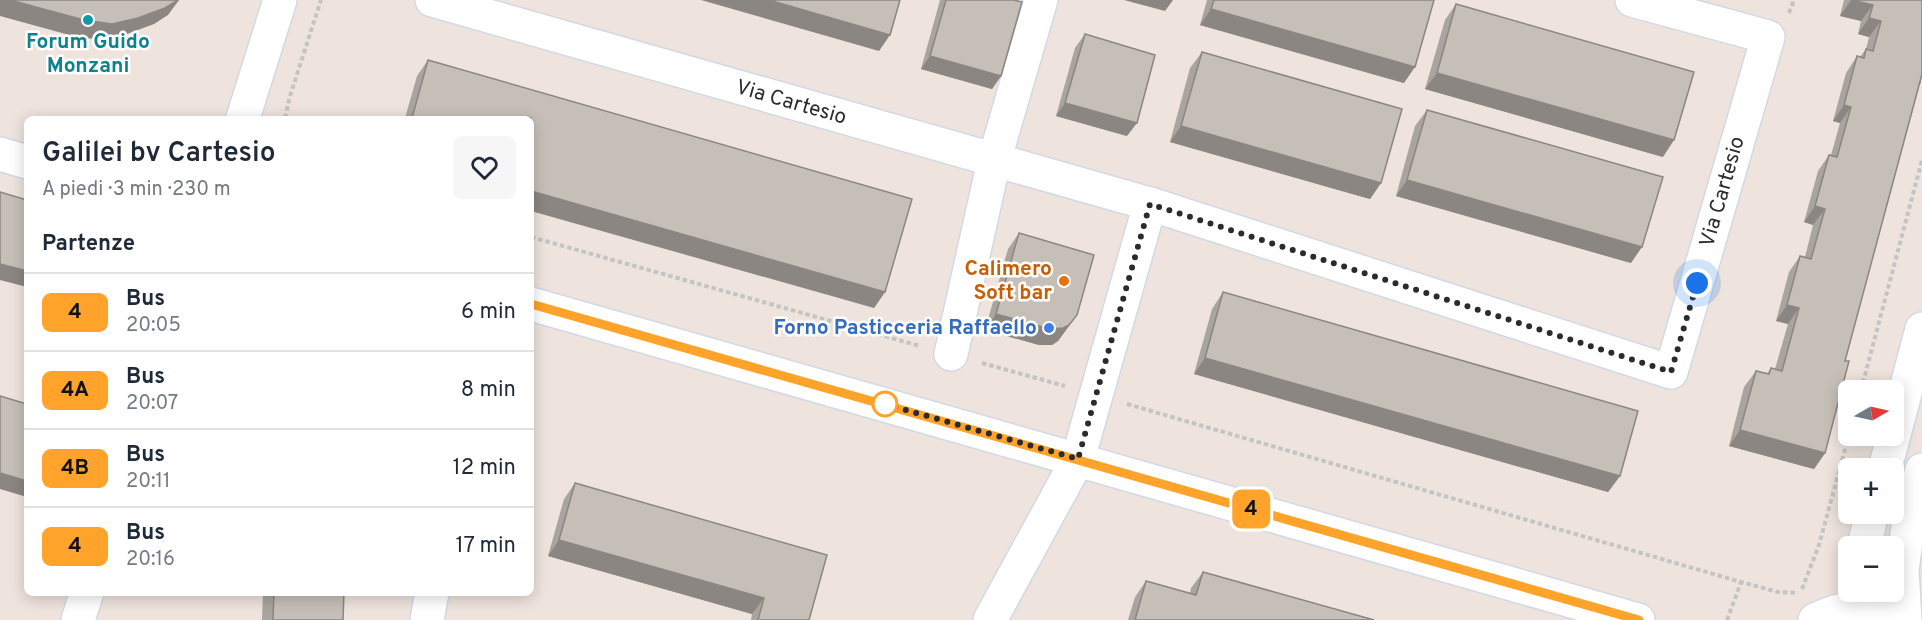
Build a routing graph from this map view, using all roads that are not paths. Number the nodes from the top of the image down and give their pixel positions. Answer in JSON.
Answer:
{"nodes":[{"id":1,"x":280,"y":0,"type":"edge"},
{"id":2,"x":432,"y":0,"type":"edge"},
{"id":3,"x":1041,"y":0,"type":"edge"},
{"id":4,"x":1632,"y":0,"type":"edge"},
{"id":5,"x":244,"y":116,"type":"edge"},
{"id":6,"x":0,"y":154,"type":"edge"},
{"id":7,"x":24,"y":161,"type":"edge"},
{"id":8,"x":994,"y":161,"type":"junction"},
{"id":9,"x":1150,"y":204,"type":"junction"},
{"id":10,"x":534,"y":305,"type":"edge"},
{"id":11,"x":1922,"y":329,"type":"edge"},
{"id":12,"x":951,"y":354,"type":"road end"},
{"id":13,"x":1888,"y":458,"type":"edge"},
{"id":14,"x":1078,"y":459,"type":"junction"},
{"id":15,"x":1922,"y":470,"type":"edge"},
{"id":16,"x":86,"y":596,"type":"edge"},
{"id":17,"x":431,"y":596,"type":"edge"},
{"id":18,"x":1832,"y":606,"type":"edge"},
{"id":19,"x":78,"y":620,"type":"edge"},
{"id":20,"x":427,"y":620,"type":"edge"},
{"id":21,"x":990,"y":620,"type":"edge"},
{"id":22,"x":1638,"y":620,"type":"edge"},
{"id":23,"x":1895,"y":620,"type":"edge"},
{"id":24,"x":1905,"y":620,"type":"edge"}],
"edges":[{"from":1,"to":5,"type":"street"},
{"from":2,"to":8,"type":"street","name":"Via Cartesio"},
{"from":3,"to":8,"type":"street"},
{"from":4,"to":9,"type":"street","name":"Via Cartesio"},
{"from":6,"to":7,"type":"street"},
{"from":8,"to":9,"type":"street","name":"Via Cartesio"},
{"from":8,"to":12,"type":"street"},
{"from":9,"to":14,"type":"street"},
{"from":10,"to":14,"type":"street"},
{"from":11,"to":13,"type":"street"},
{"from":14,"to":21,"type":"street"},
{"from":14,"to":22,"type":"street"},
{"from":15,"to":24,"type":"street"},
{"from":16,"to":19,"type":"street"},
{"from":17,"to":20,"type":"street"},
{"from":18,"to":23,"type":"street"}]}
